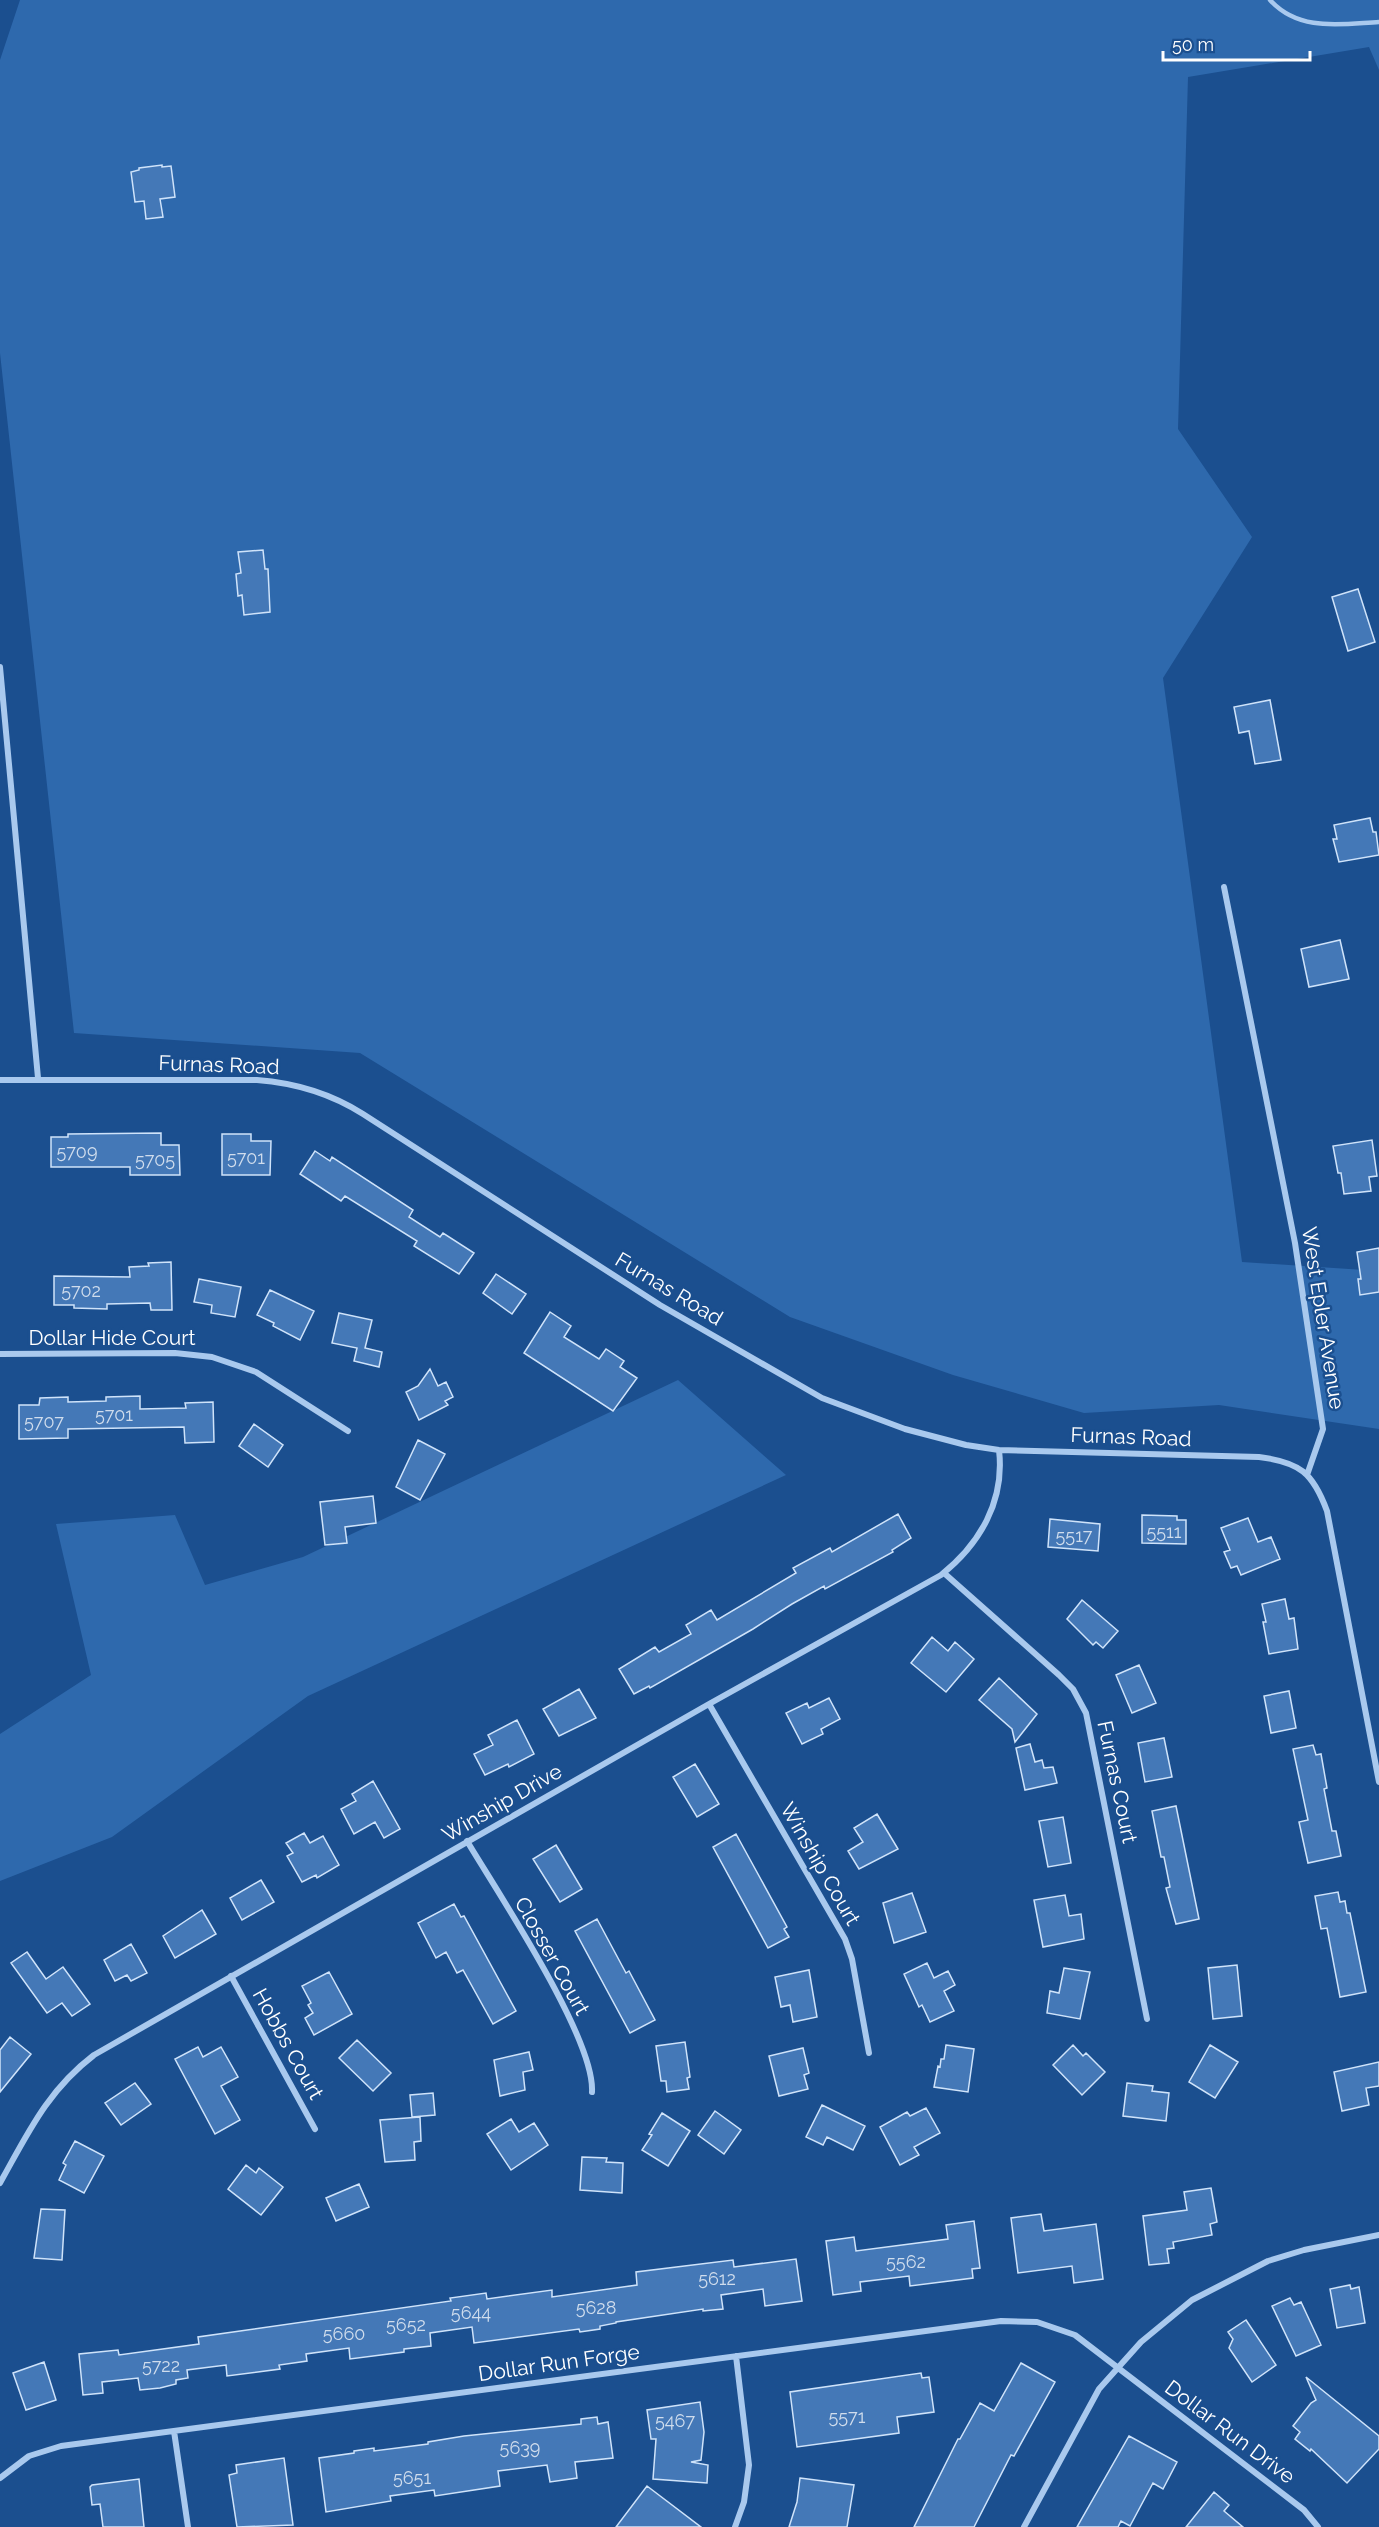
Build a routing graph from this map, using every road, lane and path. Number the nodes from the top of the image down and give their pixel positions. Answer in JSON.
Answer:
{"nodes":[{"id":1,"x":1270,"y":0,"type":"edge"},
{"id":2,"x":1379,"y":22,"type":"edge"},
{"id":3,"x":0,"y":668,"type":"edge"},
{"id":4,"x":1224,"y":887,"type":"dead end"},
{"id":5,"x":38,"y":1078,"type":"junction"},
{"id":6,"x":0,"y":1080,"type":"edge"},
{"id":7,"x":0,"y":1354,"type":"edge"},
{"id":8,"x":348,"y":1431,"type":"dead end"},
{"id":9,"x":999,"y":1450,"type":"junction"},
{"id":10,"x":1307,"y":1475,"type":"junction"},
{"id":11,"x":944,"y":1573,"type":"junction"},
{"id":12,"x":709,"y":1704,"type":"junction"},
{"id":13,"x":1379,"y":1782,"type":"edge"},
{"id":14,"x":467,"y":1842,"type":"junction"},
{"id":15,"x":231,"y":1976,"type":"junction"},
{"id":16,"x":1147,"y":2019,"type":"dead end"},
{"id":17,"x":868,"y":2053,"type":"dead end"},
{"id":18,"x":592,"y":2092,"type":"dead end"},
{"id":19,"x":315,"y":2128,"type":"dead end"},
{"id":20,"x":0,"y":2183,"type":"edge"},
{"id":21,"x":1379,"y":2235,"type":"edge"},
{"id":22,"x":736,"y":2356,"type":"junction"},
{"id":23,"x":1118,"y":2368,"type":"junction"},
{"id":24,"x":174,"y":2431,"type":"junction"},
{"id":25,"x":0,"y":2478,"type":"edge"},
{"id":26,"x":188,"y":2527,"type":"edge"},
{"id":27,"x":735,"y":2527,"type":"edge"},
{"id":28,"x":1024,"y":2527,"type":"edge"},
{"id":29,"x":1318,"y":2527,"type":"edge"}],
"edges":[{"from":1,"to":2,"type":"lane"},
{"from":3,"to":5,"type":"street"},
{"from":4,"to":10,"type":"street","name":"West Epler Avenue"},
{"from":5,"to":6,"type":"street","name":"Furnas Road"},
{"from":5,"to":9,"type":"street","name":"Furnas Road"},
{"from":7,"to":8,"type":"street","name":"Dollar Hide Court"},
{"from":9,"to":10,"type":"street","name":"Furnas Road"},
{"from":9,"to":11,"type":"street","name":"Winship Drive"},
{"from":10,"to":13,"type":"street"},
{"from":11,"to":12,"type":"street","name":"Winship Drive"},
{"from":11,"to":16,"type":"street","name":"Furnas Court"},
{"from":12,"to":14,"type":"street","name":"Winship Drive"},
{"from":12,"to":17,"type":"street","name":"Winship Court"},
{"from":14,"to":15,"type":"street","name":"Winship Drive"},
{"from":14,"to":18,"type":"street","name":"Closser Court"},
{"from":15,"to":19,"type":"street","name":"Hobbs Court"},
{"from":15,"to":20,"type":"street","name":"Winship Drive"},
{"from":21,"to":23,"type":"street"},
{"from":22,"to":23,"type":"street","name":"Dollar Run Forge"},
{"from":22,"to":24,"type":"street","name":"Dollar Run Forge"},
{"from":22,"to":27,"type":"street"},
{"from":23,"to":28,"type":"street"},
{"from":23,"to":29,"type":"street","name":"Dollar Run Drive"},
{"from":24,"to":25,"type":"street","name":"Dollar Run Forge"},
{"from":24,"to":26,"type":"street"}]}
